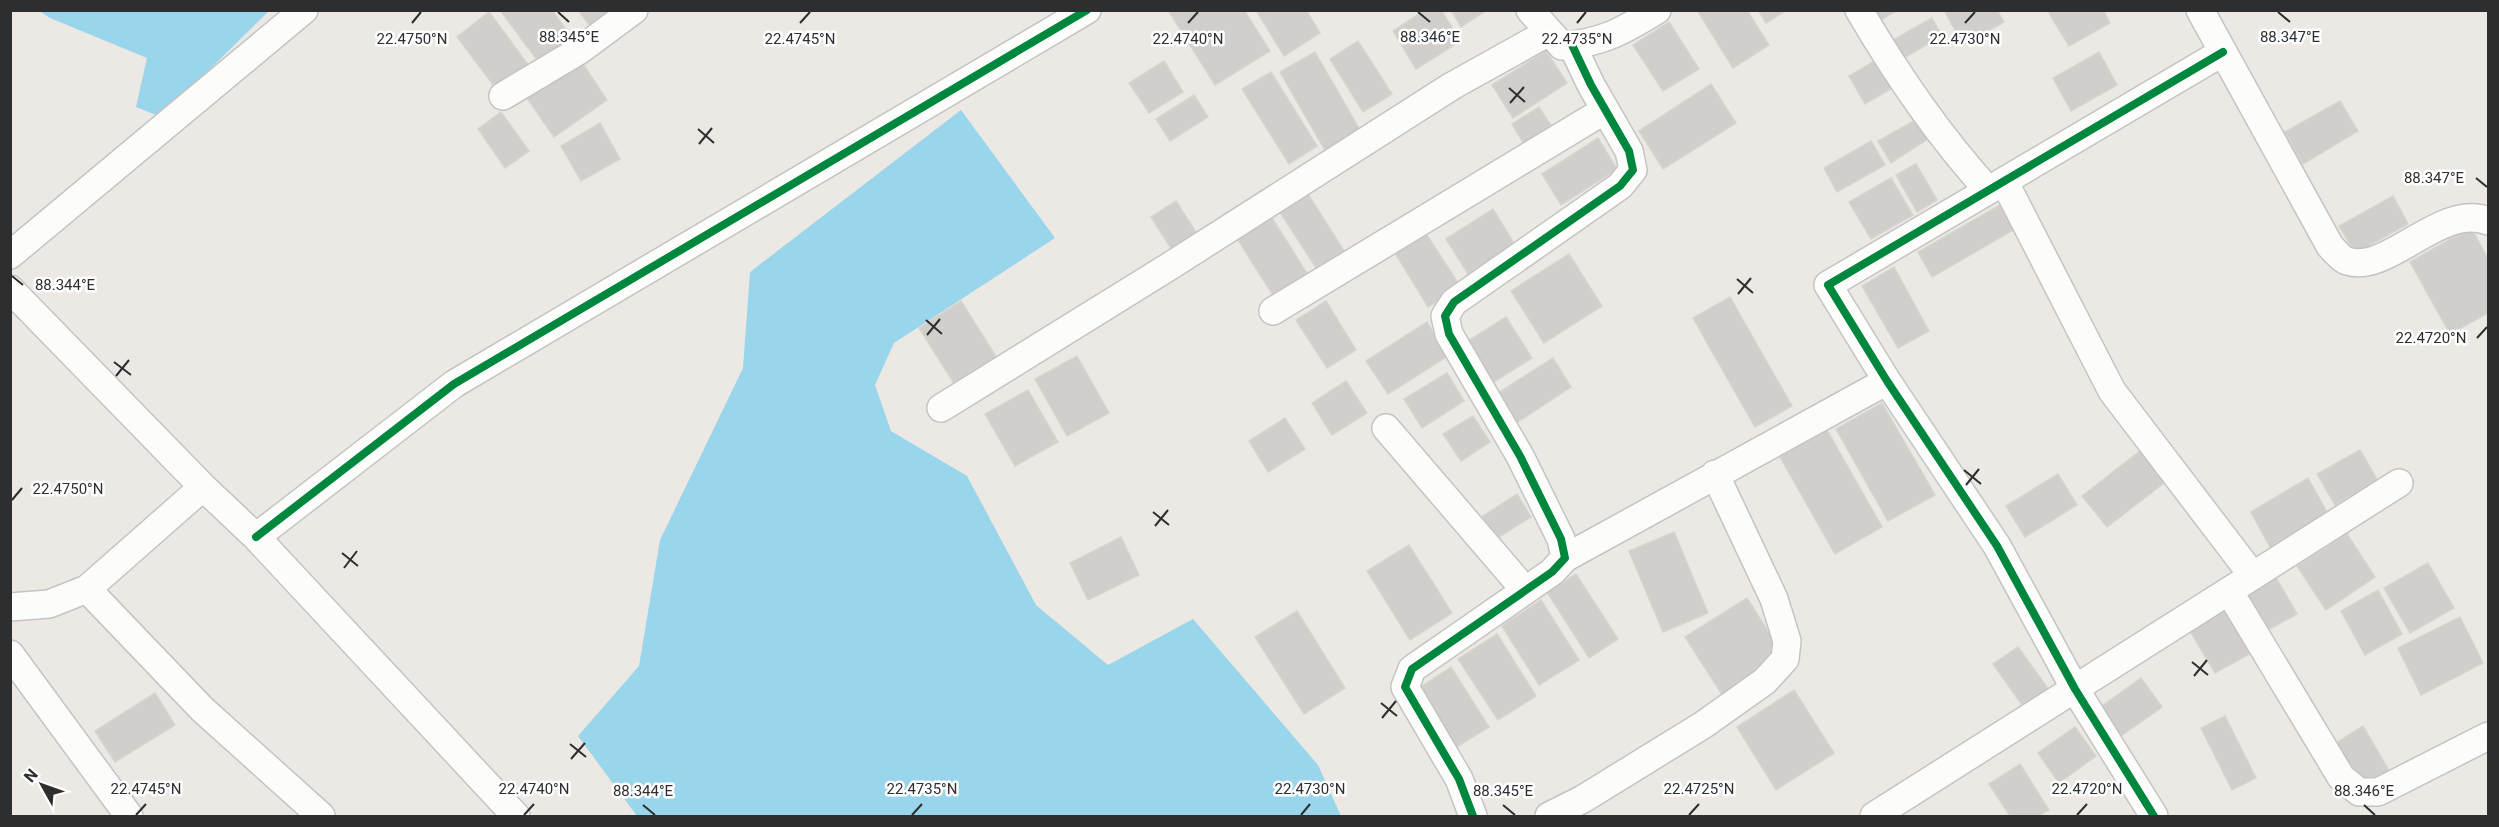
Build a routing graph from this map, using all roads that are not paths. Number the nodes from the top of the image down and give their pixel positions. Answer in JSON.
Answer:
{"nodes":[{"id":1,"x":304,"y":10,"type":"edge"},
{"id":2,"x":634,"y":10,"type":"edge"},
{"id":3,"x":1087,"y":10,"type":"edge"},
{"id":4,"x":1530,"y":10,"type":"edge"},
{"id":5,"x":1657,"y":10,"type":"edge"},
{"id":6,"x":1859,"y":10,"type":"edge"},
{"id":7,"x":2200,"y":10,"type":"edge"},
{"id":8,"x":1549,"y":32,"type":"junction"},
{"id":9,"x":1572,"y":45,"type":"junction"},
{"id":10,"x":2223,"y":52,"type":"junction"},
{"id":11,"x":503,"y":96,"type":"dead end"},
{"id":12,"x":1605,"y":110,"type":"junction"},
{"id":13,"x":1996,"y":185,"type":"junction"},
{"id":14,"x":2488,"y":221,"type":"edge"},
{"id":15,"x":10,"y":255,"type":"edge"},
{"id":16,"x":10,"y":289,"type":"edge"},
{"id":17,"x":1274,"y":311,"type":"dead end"},
{"id":18,"x":1887,"y":381,"type":"junction"},
{"id":19,"x":941,"y":408,"type":"dead end"},
{"id":20,"x":1386,"y":428,"type":"dead end"},
{"id":21,"x":1715,"y":474,"type":"junction"},
{"id":22,"x":2399,"y":483,"type":"dead end"},
{"id":23,"x":203,"y":488,"type":"junction"},
{"id":24,"x":256,"y":537,"type":"junction"},
{"id":25,"x":1565,"y":558,"type":"junction"},
{"id":26,"x":2253,"y":576,"type":"junction"},
{"id":27,"x":87,"y":589,"type":"junction"},
{"id":28,"x":1524,"y":589,"type":"junction"},
{"id":29,"x":2229,"y":591,"type":"junction"},
{"id":30,"x":10,"y":607,"type":"edge"},
{"id":31,"x":10,"y":654,"type":"edge"},
{"id":32,"x":2076,"y":688,"type":"junction"},
{"id":33,"x":2488,"y":736,"type":"edge"},
{"id":34,"x":129,"y":816,"type":"edge"},
{"id":35,"x":321,"y":816,"type":"edge"},
{"id":36,"x":516,"y":816,"type":"edge"},
{"id":37,"x":1473,"y":816,"type":"edge"},
{"id":38,"x":1549,"y":816,"type":"edge"},
{"id":39,"x":1874,"y":816,"type":"edge"},
{"id":40,"x":2154,"y":816,"type":"edge"}],
"edges":[{"from":1,"to":15,"type":"street"},
{"from":2,"to":11,"type":"street"},
{"from":3,"to":24,"type":"street"},
{"from":4,"to":8,"type":"street"},
{"from":5,"to":9,"type":"street"},
{"from":6,"to":13,"type":"street"},
{"from":7,"to":10,"type":"street"},
{"from":8,"to":9,"type":"street"},
{"from":8,"to":19,"type":"street"},
{"from":9,"to":12,"type":"street"},
{"from":10,"to":13,"type":"street"},
{"from":10,"to":14,"type":"street"},
{"from":12,"to":17,"type":"street"},
{"from":12,"to":25,"type":"street"},
{"from":13,"to":18,"type":"street"},
{"from":13,"to":26,"type":"street"},
{"from":16,"to":23,"type":"street"},
{"from":18,"to":21,"type":"street"},
{"from":18,"to":32,"type":"street"},
{"from":20,"to":28,"type":"street"},
{"from":21,"to":25,"type":"street"},
{"from":21,"to":38,"type":"street"},
{"from":22,"to":26,"type":"street"},
{"from":23,"to":24,"type":"street"},
{"from":23,"to":27,"type":"street"},
{"from":24,"to":36,"type":"street"},
{"from":25,"to":28,"type":"street"},
{"from":26,"to":29,"type":"street"},
{"from":27,"to":30,"type":"street"},
{"from":27,"to":35,"type":"street"},
{"from":28,"to":37,"type":"street"},
{"from":29,"to":32,"type":"street"},
{"from":29,"to":33,"type":"street"},
{"from":31,"to":34,"type":"street"},
{"from":32,"to":39,"type":"street"},
{"from":32,"to":40,"type":"street"}]}
